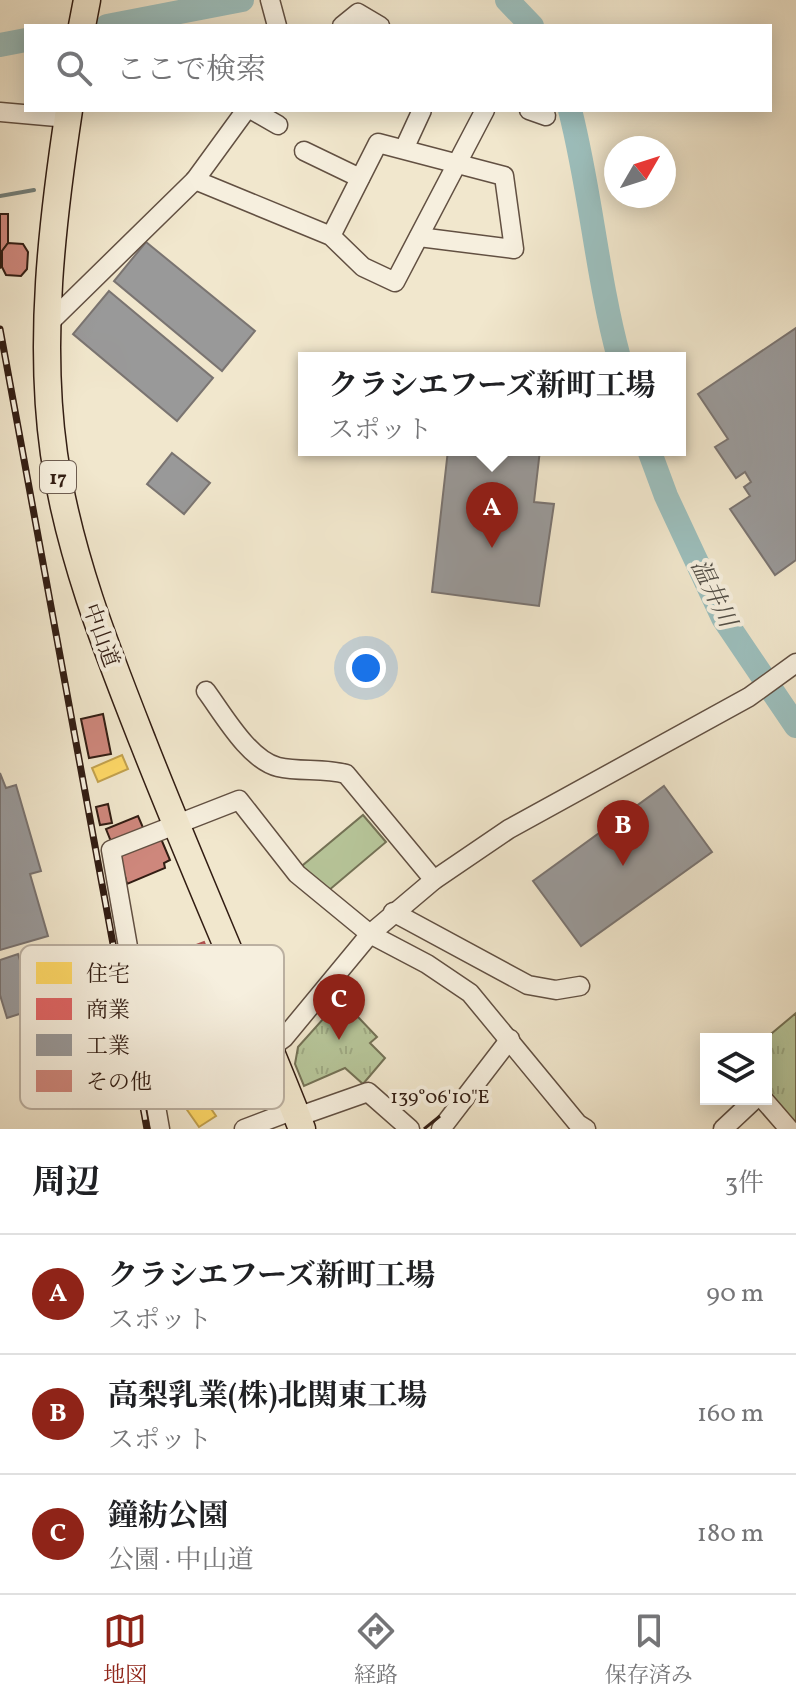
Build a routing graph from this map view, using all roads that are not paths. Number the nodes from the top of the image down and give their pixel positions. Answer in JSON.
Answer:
{"nodes":[{"id":1,"x":87,"y":0,"type":"edge"},
{"id":2,"x":82,"y":24,"type":"edge"},
{"id":3,"x":344,"y":24,"type":"edge"},
{"id":4,"x":377,"y":24,"type":"edge"},
{"id":5,"x":0,"y":112,"type":"edge"},
{"id":6,"x":247,"y":112,"type":"edge"},
{"id":7,"x":253,"y":112,"type":"edge"},
{"id":8,"x":421,"y":112,"type":"edge"},
{"id":9,"x":484,"y":112,"type":"edge"},
{"id":10,"x":68,"y":114,"type":"edge"},
{"id":11,"x":278,"y":125,"type":"dead end"},
{"id":12,"x":404,"y":149,"type":"junction"},
{"id":13,"x":304,"y":151,"type":"dead end"},
{"id":14,"x":458,"y":163,"type":"junction"},
{"id":15,"x":360,"y":178,"type":"junction"},
{"id":16,"x":195,"y":180,"type":"junction"},
{"id":17,"x":331,"y":236,"type":"junction"},
{"id":18,"x":419,"y":237,"type":"junction"},
{"id":19,"x":48,"y":324,"type":"junction"},
{"id":20,"x":793,"y":665,"type":"edge"},
{"id":21,"x":206,"y":691,"type":"dead end"},
{"id":22,"x":175,"y":826,"type":"junction"},
{"id":23,"x":434,"y":880,"type":"junction"},
{"id":24,"x":393,"y":912,"type":"junction"},
{"id":25,"x":370,"y":934,"type":"junction"},
{"id":26,"x":128,"y":945,"type":"edge"},
{"id":27,"x":226,"y":945,"type":"edge"},
{"id":28,"x":580,"y":986,"type":"dead end"},
{"id":29,"x":284,"y":1038,"type":"edge"},
{"id":30,"x":510,"y":1039,"type":"junction"},
{"id":31,"x":284,"y":1084,"type":"edge"},
{"id":32,"x":749,"y":1105,"type":"edge"},
{"id":33,"x":768,"y":1105,"type":"edge"},
{"id":34,"x":156,"y":1109,"type":"edge"},
{"id":35,"x":298,"y":1119,"type":"edge"},
{"id":36,"x":579,"y":1127,"type":"edge"},
{"id":37,"x":160,"y":1129,"type":"edge"},
{"id":38,"x":244,"y":1129,"type":"edge"},
{"id":39,"x":410,"y":1129,"type":"edge"},
{"id":40,"x":441,"y":1129,"type":"edge"},
{"id":41,"x":723,"y":1129,"type":"edge"},
{"id":42,"x":789,"y":1129,"type":"edge"}],
"edges":[{"from":1,"to":2,"type":"highway"},
{"from":3,"to":4,"type":"street"},
{"from":5,"to":10,"type":"street"},
{"from":6,"to":16,"type":"street"},
{"from":7,"to":11,"type":"street"},
{"from":8,"to":12,"type":"street"},
{"from":9,"to":14,"type":"street"},
{"from":10,"to":19,"type":"highway","name":"中山道","number":"17"},
{"from":12,"to":14,"type":"street"},
{"from":12,"to":15,"type":"street"},
{"from":13,"to":15,"type":"street"},
{"from":14,"to":18,"type":"street"},
{"from":14,"to":18,"type":"street"},
{"from":15,"to":17,"type":"street"},
{"from":16,"to":17,"type":"street"},
{"from":16,"to":19,"type":"street"},
{"from":17,"to":18,"type":"street"},
{"from":19,"to":22,"type":"highway","name":"中山道","number":"17"},
{"from":20,"to":23,"type":"street"},
{"from":21,"to":23,"type":"street"},
{"from":22,"to":25,"type":"street"},
{"from":22,"to":26,"type":"street"},
{"from":22,"to":27,"type":"highway","name":"中山道","number":"17"},
{"from":23,"to":24,"type":"street"},
{"from":24,"to":25,"type":"street"},
{"from":24,"to":28,"type":"street"},
{"from":25,"to":29,"type":"street"},
{"from":25,"to":30,"type":"street"},
{"from":30,"to":36,"type":"street"},
{"from":30,"to":40,"type":"street"},
{"from":31,"to":35,"type":"highway","name":"中山道","number":"17"},
{"from":32,"to":41,"type":"street"},
{"from":33,"to":42,"type":"street"},
{"from":34,"to":37,"type":"street"},
{"from":35,"to":38,"type":"street"},
{"from":35,"to":39,"type":"street"}]}
